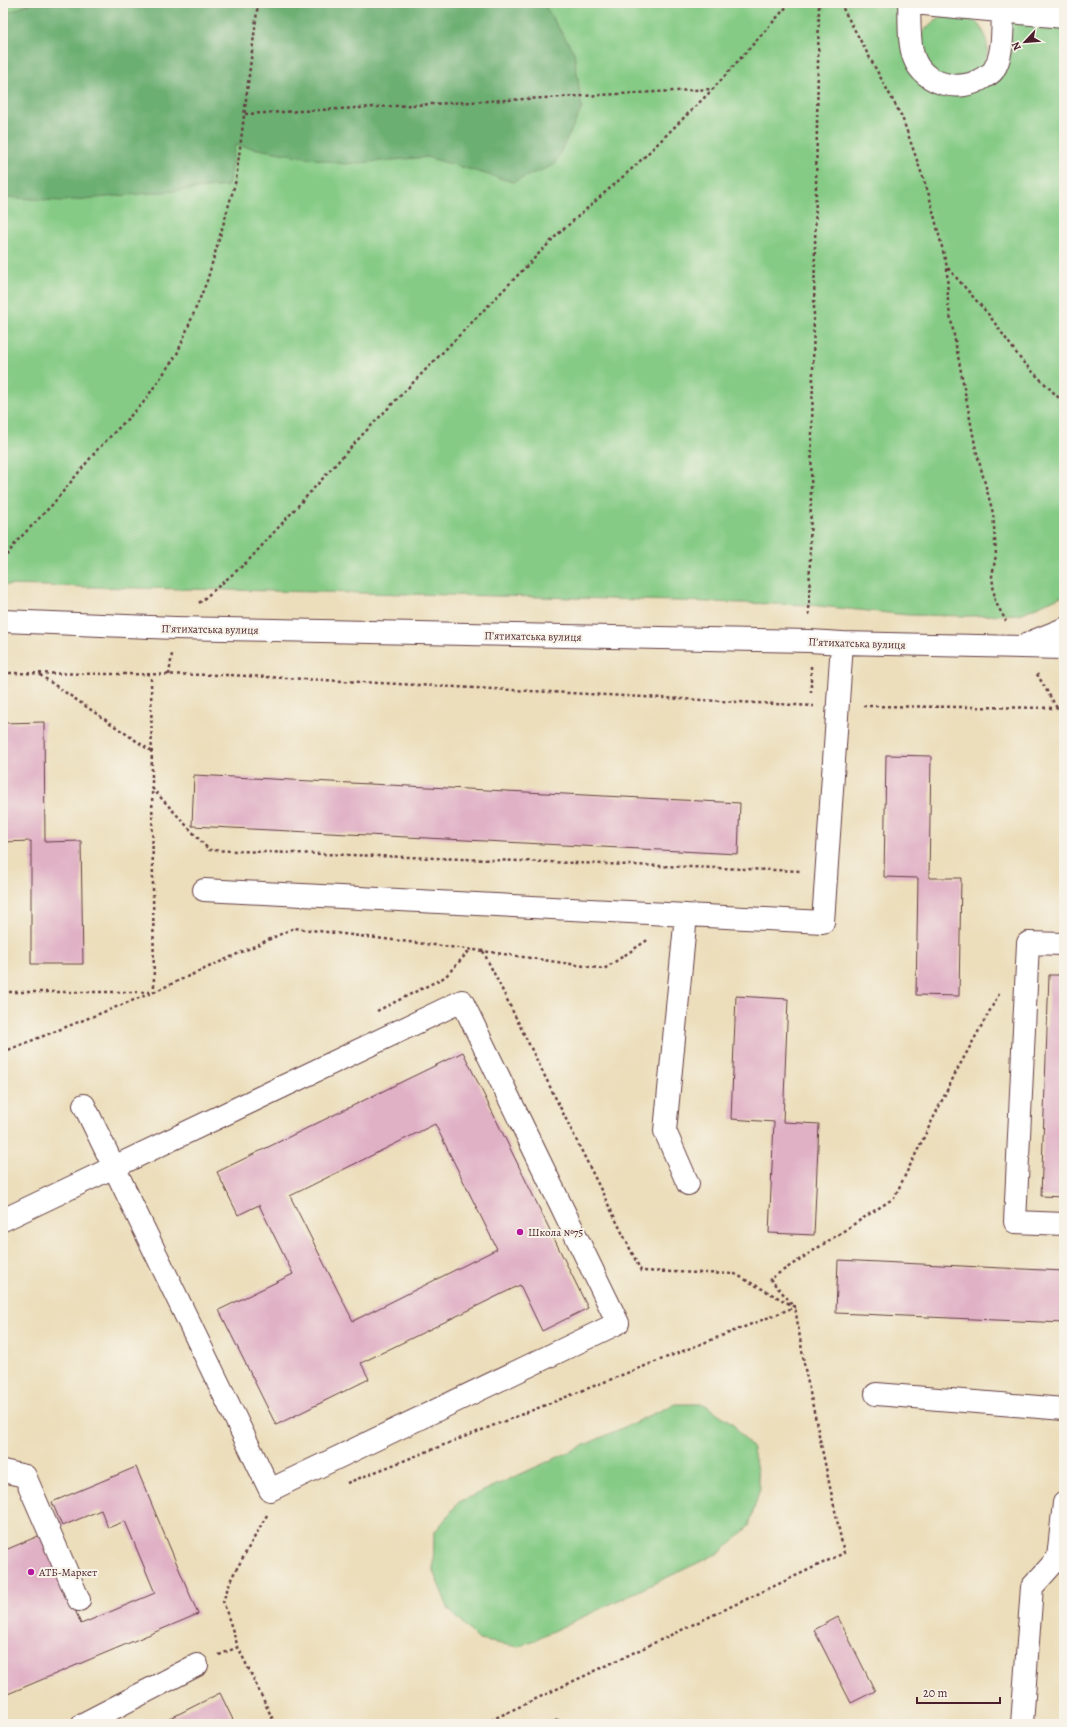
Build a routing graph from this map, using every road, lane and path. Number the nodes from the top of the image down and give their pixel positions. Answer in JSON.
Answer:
{"nodes":[{"id":1,"x":258,"y":3,"type":"edge"},
{"id":2,"x":790,"y":3,"type":"edge"},
{"id":3,"x":820,"y":3,"type":"edge"},
{"id":4,"x":840,"y":3,"type":"edge"},
{"id":5,"x":909,"y":3,"type":"edge"},
{"id":6,"x":913,"y":3,"type":"edge"},
{"id":7,"x":1003,"y":11,"type":"junction"},
{"id":8,"x":1064,"y":17,"type":"edge"},
{"id":9,"x":713,"y":89,"type":"junction"},
{"id":10,"x":245,"y":114,"type":"junction"},
{"id":11,"x":947,"y":267,"type":"junction"},
{"id":12,"x":1064,"y":403,"type":"edge"},
{"id":13,"x":3,"y":560,"type":"edge"},
{"id":14,"x":3,"y":621,"type":"edge"},
{"id":15,"x":175,"y":628,"type":"junction"},
{"id":16,"x":1064,"y":630,"type":"edge"},
{"id":17,"x":810,"y":641,"type":"junction"},
{"id":18,"x":842,"y":643,"type":"junction"},
{"id":19,"x":1020,"y":646,"type":"junction"},
{"id":20,"x":1064,"y":648,"type":"edge"},
{"id":21,"x":3,"y":673,"type":"edge"},
{"id":22,"x":39,"y":674,"type":"junction"},
{"id":23,"x":151,"y":675,"type":"junction"},
{"id":24,"x":169,"y":675,"type":"junction"},
{"id":25,"x":811,"y":706,"type":"junction"},
{"id":26,"x":839,"y":706,"type":"junction"},
{"id":27,"x":1057,"y":708,"type":"junction"},
{"id":28,"x":1064,"y":708,"type":"edge"},
{"id":29,"x":811,"y":714,"type":"dead end"},
{"id":30,"x":152,"y":752,"type":"junction"},
{"id":31,"x":152,"y":788,"type":"junction"},
{"id":32,"x":803,"y":863,"type":"dead end"},
{"id":33,"x":204,"y":890,"type":"dead end"},
{"id":34,"x":686,"y":915,"type":"junction"},
{"id":35,"x":1064,"y":944,"type":"edge"},
{"id":36,"x":483,"y":951,"type":"junction"},
{"id":37,"x":1001,"y":991,"type":"dead end"},
{"id":38,"x":3,"y":992,"type":"edge"},
{"id":39,"x":154,"y":992,"type":"junction"},
{"id":40,"x":3,"y":1052,"type":"edge"},
{"id":41,"x":84,"y":1105,"type":"dead end"},
{"id":42,"x":115,"y":1168,"type":"junction"},
{"id":43,"x":688,"y":1184,"type":"dead end"},
{"id":44,"x":3,"y":1220,"type":"edge"},
{"id":45,"x":1064,"y":1224,"type":"edge"},
{"id":46,"x":795,"y":1307,"type":"junction"},
{"id":47,"x":876,"y":1394,"type":"dead end"},
{"id":48,"x":1064,"y":1409,"type":"edge"},
{"id":49,"x":3,"y":1471,"type":"edge"},
{"id":50,"x":346,"y":1484,"type":"dead end"},
{"id":51,"x":1064,"y":1503,"type":"edge"},
{"id":52,"x":273,"y":1513,"type":"dead end"},
{"id":53,"x":79,"y":1600,"type":"dead end"},
{"id":54,"x":197,"y":1665,"type":"dead end"},
{"id":55,"x":83,"y":1724,"type":"edge"},
{"id":56,"x":275,"y":1724,"type":"edge"},
{"id":57,"x":483,"y":1724,"type":"edge"},
{"id":58,"x":1022,"y":1724,"type":"edge"}],
"edges":[{"from":1,"to":10,"type":"path"},
{"from":2,"to":9,"type":"path"},
{"from":3,"to":17,"type":"path"},
{"from":4,"to":11,"type":"path"},
{"from":5,"to":7,"type":"street"},
{"from":6,"to":7,"type":"street"},
{"from":7,"to":8,"type":"street"},
{"from":9,"to":10,"type":"path"},
{"from":9,"to":15,"type":"path"},
{"from":10,"to":13,"type":"path"},
{"from":11,"to":12,"type":"path"},
{"from":11,"to":19,"type":"path"},
{"from":14,"to":15,"type":"street","name":"П’ятихатська вулиця"},
{"from":15,"to":17,"type":"street","name":"П’ятихатська вулиця"},
{"from":15,"to":24,"type":"path"},
{"from":16,"to":19,"type":"street"},
{"from":17,"to":18,"type":"street","name":"П’ятихатська вулиця"},
{"from":17,"to":25,"type":"path"},
{"from":18,"to":19,"type":"street","name":"П’ятихатська вулиця"},
{"from":18,"to":26,"type":"street"},
{"from":19,"to":20,"type":"street","name":"П’ятихатська вулиця"},
{"from":19,"to":27,"type":"path"},
{"from":21,"to":22,"type":"path"},
{"from":22,"to":23,"type":"path"},
{"from":22,"to":30,"type":"path"},
{"from":23,"to":24,"type":"path"},
{"from":23,"to":30,"type":"path"},
{"from":24,"to":25,"type":"path"},
{"from":25,"to":26,"type":"path"},
{"from":25,"to":29,"type":"path"},
{"from":26,"to":27,"type":"path"},
{"from":26,"to":34,"type":"street"},
{"from":27,"to":28,"type":"path"},
{"from":30,"to":31,"type":"path"},
{"from":31,"to":32,"type":"path"},
{"from":31,"to":39,"type":"path"},
{"from":33,"to":34,"type":"street"},
{"from":34,"to":36,"type":"path"},
{"from":34,"to":43,"type":"street"},
{"from":35,"to":45,"type":"street"},
{"from":36,"to":39,"type":"path"},
{"from":36,"to":46,"type":"path"},
{"from":37,"to":46,"type":"path"},
{"from":38,"to":39,"type":"path"},
{"from":39,"to":40,"type":"path"},
{"from":41,"to":42,"type":"street"},
{"from":42,"to":42,"type":"street"},
{"from":42,"to":44,"type":"street"},
{"from":46,"to":50,"type":"path"},
{"from":46,"to":57,"type":"path"},
{"from":47,"to":48,"type":"street"},
{"from":49,"to":53,"type":"street"},
{"from":51,"to":58,"type":"street"},
{"from":52,"to":56,"type":"path"},
{"from":54,"to":55,"type":"street"}]}
